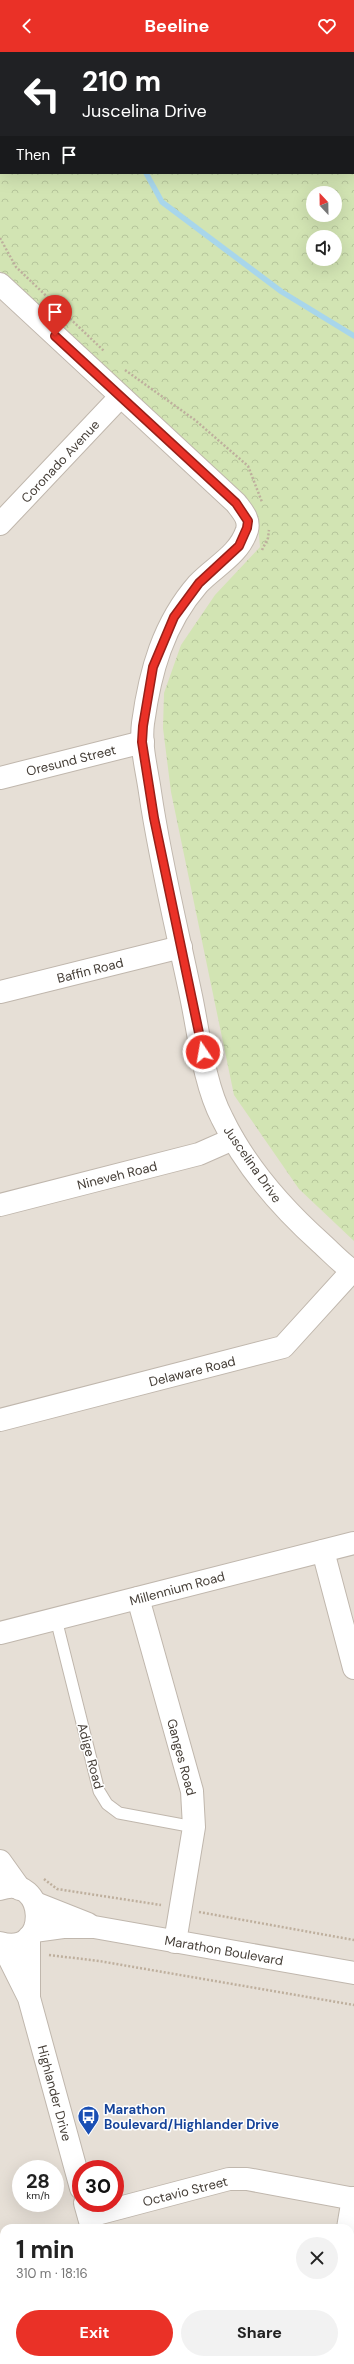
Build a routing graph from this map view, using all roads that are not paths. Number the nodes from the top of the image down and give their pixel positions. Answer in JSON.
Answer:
{"nodes":[{"id":1,"x":0,"y":284,"type":"edge"},
{"id":2,"x":120,"y":397,"type":"junction"},
{"id":3,"x":0,"y":524,"type":"edge"},
{"id":4,"x":142,"y":742,"type":"junction"},
{"id":5,"x":0,"y":778,"type":"edge"},
{"id":6,"x":181,"y":947,"type":"junction"},
{"id":7,"x":0,"y":992,"type":"edge"},
{"id":8,"x":233,"y":1139,"type":"junction"},
{"id":9,"x":0,"y":1205,"type":"edge"},
{"id":10,"x":353,"y":1271,"type":"edge"},
{"id":11,"x":0,"y":1420,"type":"edge"},
{"id":12,"x":354,"y":1543,"type":"edge"},
{"id":13,"x":323,"y":1551,"type":"junction"},
{"id":14,"x":138,"y":1598,"type":"junction"},
{"id":15,"x":56,"y":1620,"type":"junction"},
{"id":16,"x":0,"y":1634,"type":"edge"},
{"id":17,"x":354,"y":1668,"type":"edge"},
{"id":18,"x":194,"y":1826,"type":"junction"},
{"id":19,"x":0,"y":1861,"type":"edge"},
{"id":20,"x":18,"y":1894,"type":"edge"},
{"id":21,"x":94,"y":1927,"type":"junction"},
{"id":22,"x":31,"y":1942,"type":"junction"},
{"id":23,"x":175,"y":1942,"type":"junction"},
{"id":24,"x":1,"y":1943,"type":"edge"},
{"id":25,"x":354,"y":1973,"type":"edge"},
{"id":26,"x":29,"y":1998,"type":"junction"},
{"id":27,"x":73,"y":2160,"type":"edge"},
{"id":28,"x":353,"y":2198,"type":"edge"},
{"id":29,"x":88,"y":2216,"type":"edge"},
{"id":30,"x":349,"y":2224,"type":"edge"}],
"edges":[{"from":1,"to":2,"type":"street","name":"Juscelina Drive"},
{"from":2,"to":3,"type":"street","name":"Coronado Avenue"},
{"from":2,"to":4,"type":"street","name":"Juscelina Drive"},
{"from":4,"to":5,"type":"street","name":"Oresund Street"},
{"from":4,"to":6,"type":"street","name":"Juscelina Drive"},
{"from":6,"to":7,"type":"street","name":"Baffin Road"},
{"from":6,"to":8,"type":"street","name":"Juscelina Drive"},
{"from":8,"to":9,"type":"street","name":"Nineveh Road"},
{"from":8,"to":10,"type":"street","name":"Juscelina Drive"},
{"from":10,"to":11,"type":"street","name":"Delaware Road"},
{"from":12,"to":13,"type":"street","name":"Millennium Road"},
{"from":13,"to":14,"type":"street","name":"Millennium Road"},
{"from":13,"to":17,"type":"street"},
{"from":14,"to":15,"type":"street","name":"Millennium Road"},
{"from":14,"to":18,"type":"street","name":"Ganges Road"},
{"from":15,"to":16,"type":"street","name":"Millennium Road"},
{"from":15,"to":18,"type":"lane","name":"Adige Road"},
{"from":18,"to":23,"type":"street","name":"Ganges Road"},
{"from":19,"to":20,"type":"street"},
{"from":20,"to":21,"type":"street","name":"Marathon Boulevard"},
{"from":20,"to":22,"type":"street","name":"Highlander Drive"},
{"from":21,"to":22,"type":"street","name":"Marathon Boulevard"},
{"from":21,"to":23,"type":"street","name":"Marathon Boulevard"},
{"from":22,"to":24,"type":"street","name":"Marathon Boulevard"},
{"from":22,"to":26,"type":"street","name":"Highlander Drive"},
{"from":23,"to":25,"type":"street","name":"Marathon Boulevard"},
{"from":24,"to":26,"type":"street","name":"Highlander Drive"},
{"from":26,"to":27,"type":"street","name":"Highlander Drive"},
{"from":28,"to":29,"type":"street","name":"Octavio Street"},
{"from":28,"to":30,"type":"street"}]}
